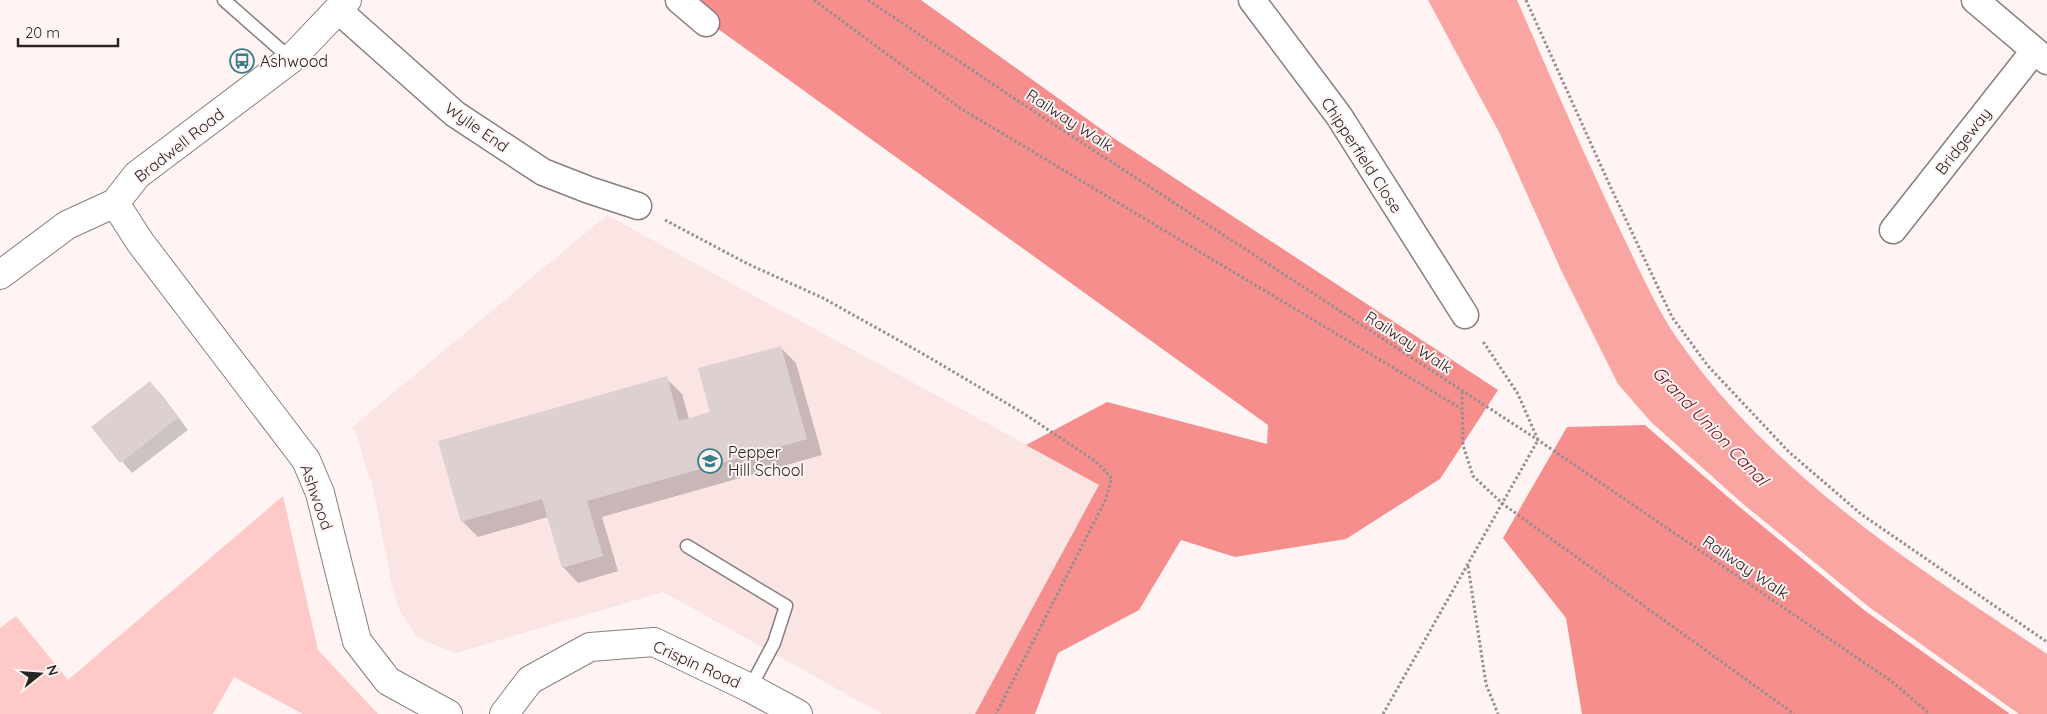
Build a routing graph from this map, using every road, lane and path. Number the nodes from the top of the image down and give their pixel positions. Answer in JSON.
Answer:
{"nodes":[{"id":1,"x":224,"y":0,"type":"edge"},
{"id":2,"x":679,"y":0,"type":"edge"},
{"id":3,"x":814,"y":0,"type":"edge"},
{"id":4,"x":868,"y":0,"type":"edge"},
{"id":5,"x":1252,"y":0,"type":"edge"},
{"id":6,"x":1526,"y":0,"type":"edge"},
{"id":7,"x":1975,"y":0,"type":"edge"},
{"id":8,"x":343,"y":5,"type":"edge"},
{"id":9,"x":706,"y":23,"type":"dead end"},
{"id":10,"x":2041,"y":56,"type":"edge"},
{"id":11,"x":291,"y":59,"type":"junction"},
{"id":12,"x":115,"y":203,"type":"junction"},
{"id":13,"x":638,"y":206,"type":"joint"},
{"id":14,"x":1892,"y":230,"type":"dead end"},
{"id":15,"x":0,"y":275,"type":"edge"},
{"id":16,"x":1465,"y":315,"type":"joint"},
{"id":17,"x":1462,"y":392,"type":"junction"},
{"id":18,"x":1462,"y":409,"type":"junction"},
{"id":19,"x":1538,"y":440,"type":"junction"},
{"id":20,"x":1503,"y":504,"type":"junction"},
{"id":21,"x":687,"y":546,"type":"dead end"},
{"id":22,"x":1468,"y":566,"type":"junction"},
{"id":23,"x":2047,"y":642,"type":"edge"},
{"id":24,"x":750,"y":688,"type":"junction"},
{"id":25,"x":448,"y":714,"type":"edge"},
{"id":26,"x":504,"y":714,"type":"edge"},
{"id":27,"x":798,"y":714,"type":"edge"},
{"id":28,"x":996,"y":714,"type":"edge"},
{"id":29,"x":1382,"y":714,"type":"edge"},
{"id":30,"x":1498,"y":714,"type":"edge"},
{"id":31,"x":1794,"y":714,"type":"edge"},
{"id":32,"x":1930,"y":714,"type":"edge"}],
"edges":[{"from":1,"to":11,"type":"lane"},
{"from":2,"to":9,"type":"street"},
{"from":3,"to":18,"type":"path"},
{"from":4,"to":17,"type":"path","name":"Railway Walk"},
{"from":5,"to":16,"type":"street","name":"Chipperfield Close"},
{"from":6,"to":23,"type":"path"},
{"from":7,"to":10,"type":"street","name":"Bridgeway"},
{"from":8,"to":11,"type":"street","name":"Bradwell Road"},
{"from":8,"to":13,"type":"street","name":"Wylie End"},
{"from":10,"to":14,"type":"street","name":"Bridgeway"},
{"from":11,"to":12,"type":"street","name":"Bradwell Road"},
{"from":12,"to":15,"type":"street","name":"Bradwell Road"},
{"from":12,"to":25,"type":"street","name":"Ashwood"},
{"from":13,"to":28,"type":"path"},
{"from":16,"to":19,"type":"path"},
{"from":17,"to":18,"type":"path"},
{"from":17,"to":19,"type":"path","name":"Railway Walk"},
{"from":18,"to":20,"type":"path"},
{"from":19,"to":20,"type":"path"},
{"from":19,"to":32,"type":"path","name":"Railway Walk"},
{"from":20,"to":22,"type":"path"},
{"from":20,"to":31,"type":"path"},
{"from":21,"to":24,"type":"lane"},
{"from":22,"to":29,"type":"path"},
{"from":22,"to":30,"type":"path"},
{"from":24,"to":26,"type":"street","name":"Crispin Road"},
{"from":24,"to":27,"type":"street","name":"Crispin Road"}]}
